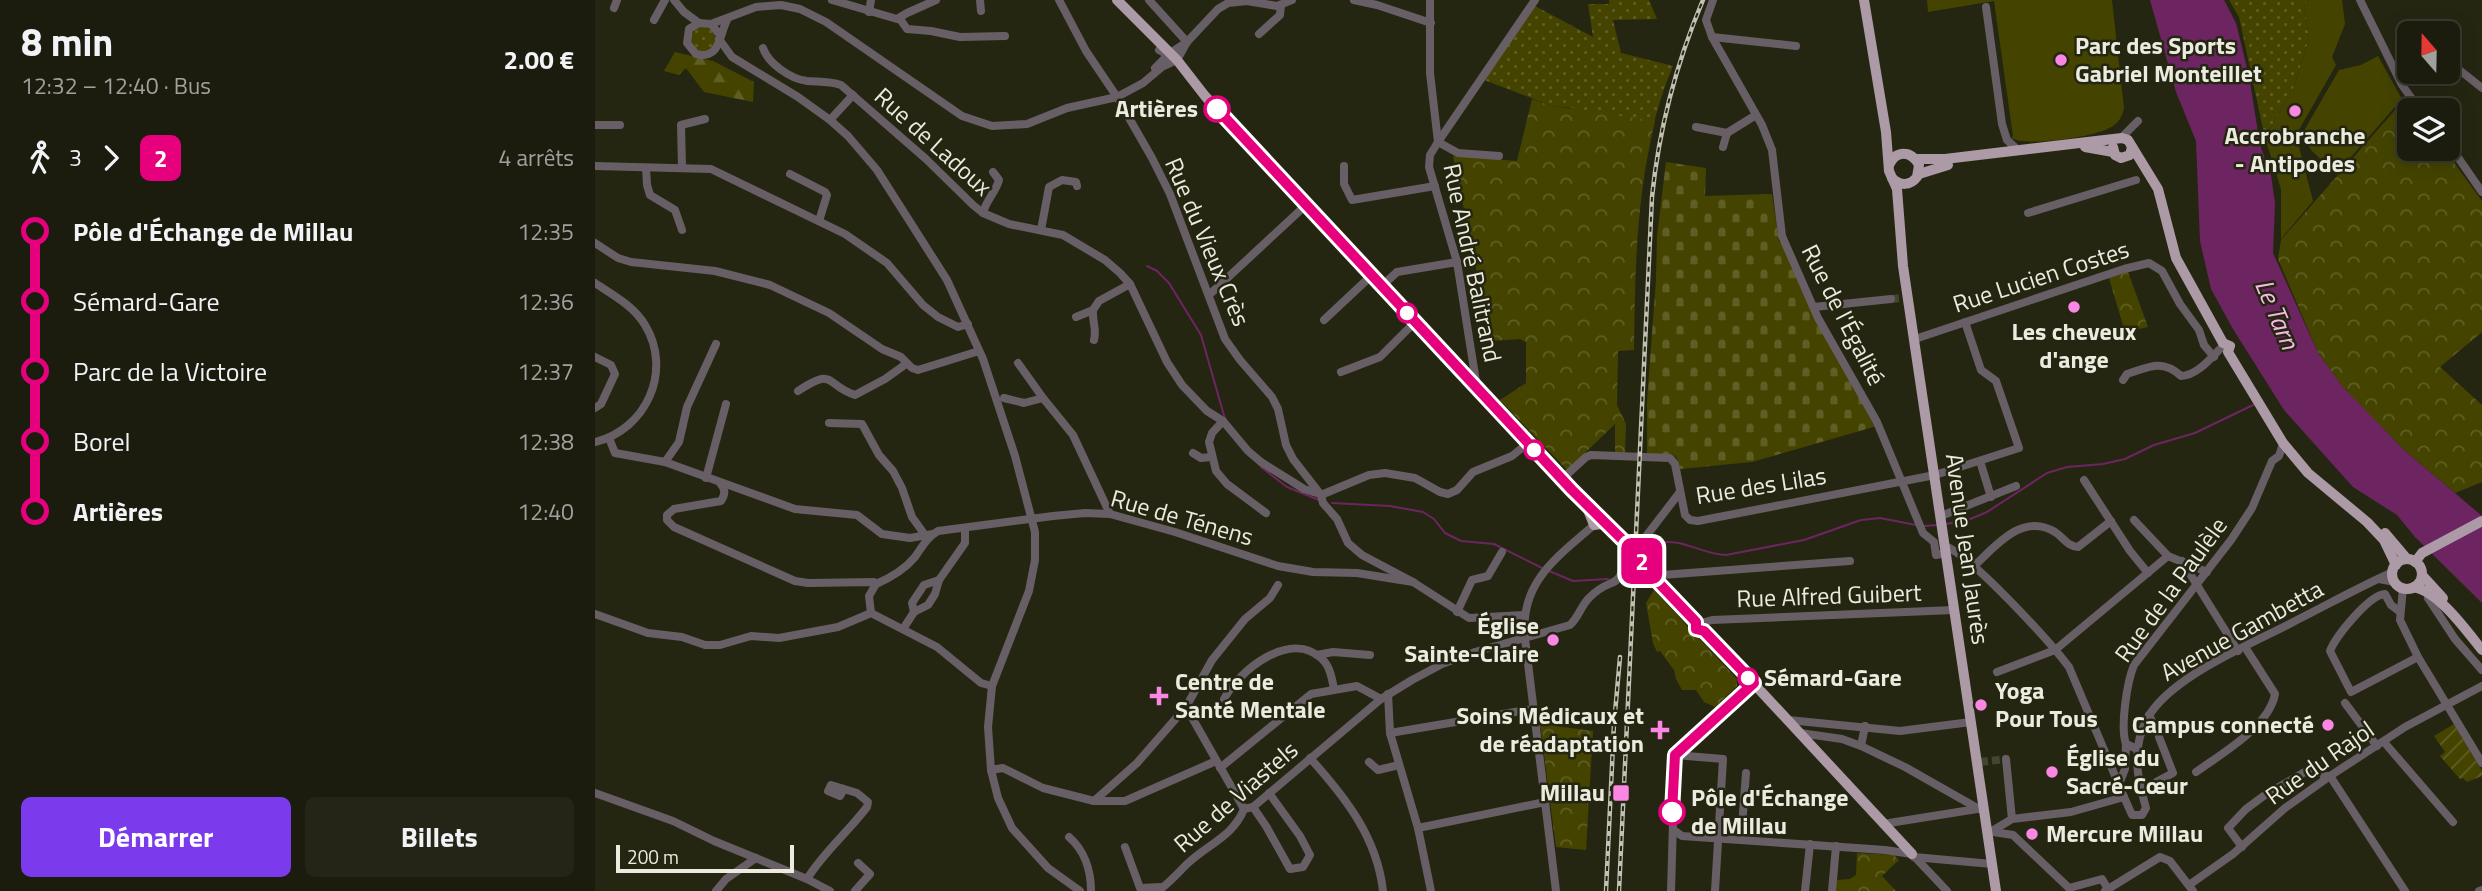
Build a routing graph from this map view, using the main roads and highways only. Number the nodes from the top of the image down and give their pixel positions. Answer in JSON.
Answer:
{"nodes":[{"id":1,"x":1117,"y":0,"type":"edge"},
{"id":2,"x":1864,"y":0,"type":"edge"},
{"id":3,"x":1886,"y":132,"type":"junction"},
{"id":4,"x":2118,"y":139,"type":"junction"},
{"id":5,"x":2130,"y":149,"type":"junction"},
{"id":6,"x":2113,"y":152,"type":"junction"},
{"id":7,"x":1904,"y":153,"type":"junction"},
{"id":8,"x":1916,"y":159,"type":"junction"},
{"id":9,"x":1889,"y":165,"type":"junction"},
{"id":10,"x":1919,"y":174,"type":"junction"},
{"id":11,"x":1891,"y":178,"type":"junction"},
{"id":12,"x":1908,"y":184,"type":"junction"},
{"id":13,"x":1898,"y":212,"type":"junction"},
{"id":14,"x":2274,"y":427,"type":"junction"},
{"id":15,"x":1597,"y":521,"type":"junction"},
{"id":16,"x":2482,"y":521,"type":"edge"},
{"id":17,"x":2415,"y":558,"type":"junction"},
{"id":18,"x":2422,"y":575,"type":"junction"},
{"id":19,"x":1654,"y":578,"type":"junction"},
{"id":20,"x":2400,"y":579,"type":"junction"},
{"id":21,"x":2455,"y":618,"type":"junction"},
{"id":22,"x":2482,"y":650,"type":"edge"},
{"id":23,"x":1913,"y":855,"type":"road end"},
{"id":24,"x":1996,"y":891,"type":"edge"}],
"edges":[{"from":1,"to":15,"type":"main road"},
{"from":2,"to":3,"type":"main road"},
{"from":3,"to":7,"type":"main road"},
{"from":3,"to":9,"type":"main road"},
{"from":4,"to":5,"type":"main road"},
{"from":4,"to":6,"type":"main road"},
{"from":4,"to":8,"type":"main road"},
{"from":5,"to":6,"type":"main road"},
{"from":5,"to":14,"type":"main road"},
{"from":6,"to":10,"type":"main road"},
{"from":7,"to":8,"type":"main road"},
{"from":7,"to":9,"type":"main road"},
{"from":8,"to":10,"type":"main road"},
{"from":9,"to":11,"type":"main road"},
{"from":10,"to":12,"type":"main road"},
{"from":11,"to":12,"type":"main road"},
{"from":11,"to":13,"type":"main road","name":"Avenue Jean Jaurès"},
{"from":12,"to":13,"type":"main road","name":"Avenue Jean Jaurès"},
{"from":13,"to":24,"type":"main road","name":"Avenue Jean Jaurès"},
{"from":14,"to":17,"type":"main road"},
{"from":14,"to":20,"type":"main road"},
{"from":15,"to":19,"type":"main road"},
{"from":15,"to":19,"type":"main road"},
{"from":16,"to":17,"type":"main road"},
{"from":17,"to":18,"type":"main road"},
{"from":17,"to":20,"type":"main road"},
{"from":18,"to":20,"type":"main road"},
{"from":18,"to":21,"type":"main road"},
{"from":19,"to":23,"type":"main road"},
{"from":20,"to":21,"type":"main road"},
{"from":21,"to":22,"type":"main road"}]}
